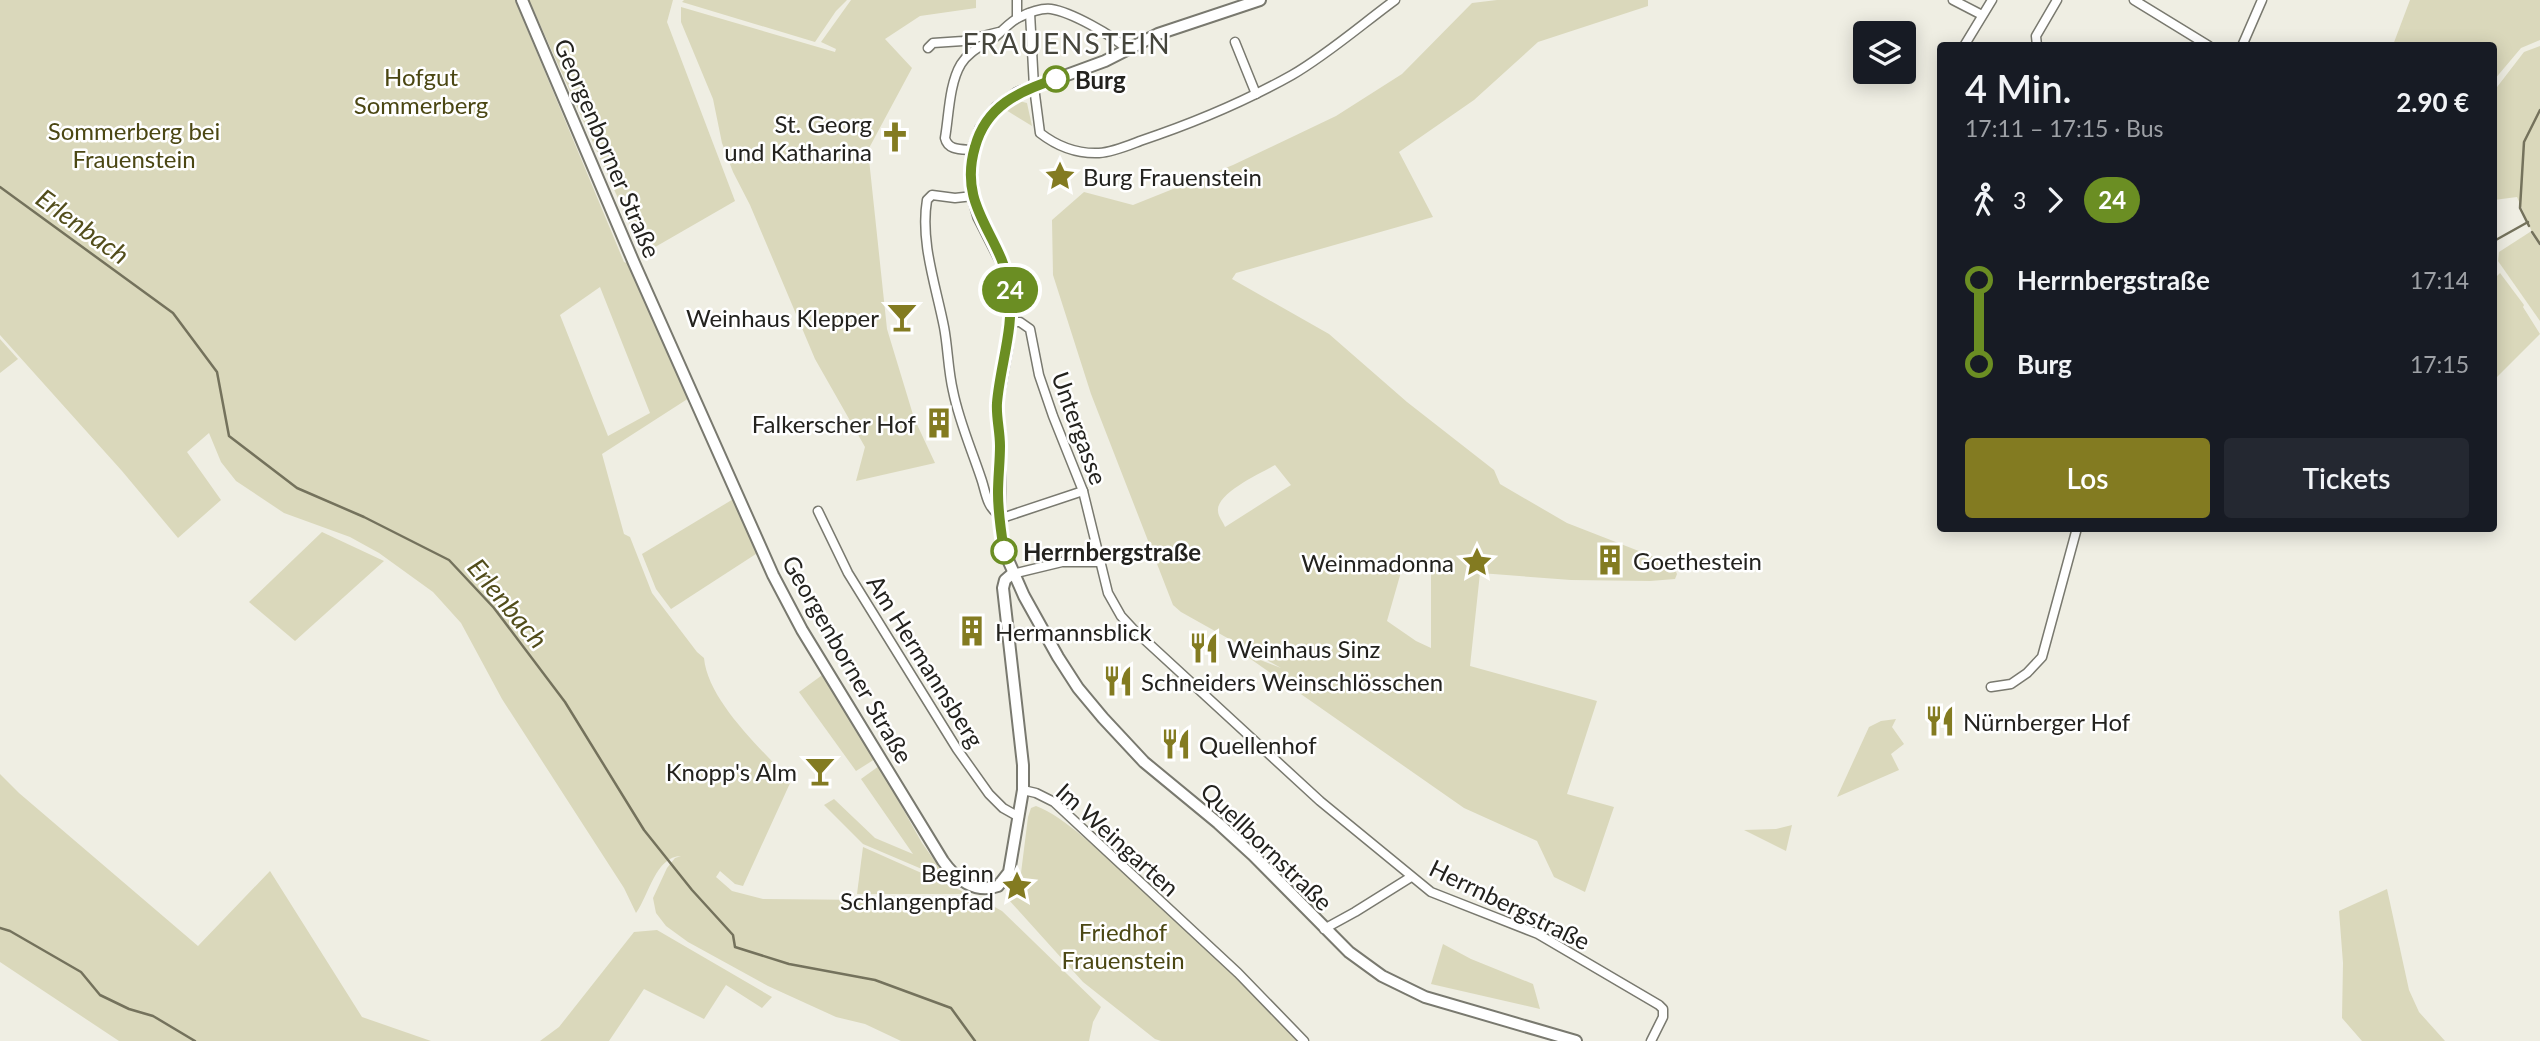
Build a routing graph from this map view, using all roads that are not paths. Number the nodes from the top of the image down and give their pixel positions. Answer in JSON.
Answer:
{"nodes":[{"id":1,"x":522,"y":0,"type":"edge"},
{"id":2,"x":1017,"y":0,"type":"edge"},
{"id":3,"x":1260,"y":0,"type":"edge"},
{"id":4,"x":1395,"y":0,"type":"edge"},
{"id":5,"x":1953,"y":0,"type":"edge"},
{"id":6,"x":1992,"y":0,"type":"edge"},
{"id":7,"x":2057,"y":0,"type":"edge"},
{"id":8,"x":2134,"y":0,"type":"edge"},
{"id":9,"x":2262,"y":0,"type":"edge"},
{"id":10,"x":1049,"y":4,"type":"edge"},
{"id":11,"x":1030,"y":13,"type":"junction"},
{"id":12,"x":1982,"y":16,"type":"junction"},
{"id":13,"x":1017,"y":18,"type":"junction"},
{"id":14,"x":1002,"y":31,"type":"junction"},
{"id":15,"x":1235,"y":42,"type":"dead end"},
{"id":16,"x":1966,"y":42,"type":"edge"},
{"id":17,"x":2037,"y":42,"type":"edge"},
{"id":18,"x":2202,"y":42,"type":"edge"},
{"id":19,"x":2244,"y":42,"type":"edge"},
{"id":20,"x":928,"y":48,"type":"dead end"},
{"id":21,"x":1127,"y":49,"type":"junction"},
{"id":22,"x":1034,"y":87,"type":"junction"},
{"id":23,"x":1256,"y":93,"type":"junction"},
{"id":24,"x":973,"y":150,"type":"junction"},
{"id":25,"x":973,"y":196,"type":"junction"},
{"id":26,"x":1009,"y":322,"type":"junction"},
{"id":27,"x":1083,"y":491,"type":"junction"},
{"id":28,"x":818,"y":511,"type":"dead end"},
{"id":29,"x":999,"y":517,"type":"junction"},
{"id":30,"x":2076,"y":532,"type":"edge"},
{"id":31,"x":1100,"y":562,"type":"junction"},
{"id":32,"x":1012,"y":574,"type":"junction"},
{"id":33,"x":1992,"y":687,"type":"dead end"},
{"id":34,"x":1023,"y":790,"type":"junction"},
{"id":35,"x":1018,"y":817,"type":"junction"},
{"id":36,"x":1411,"y":877,"type":"junction"},
{"id":37,"x":1324,"y":929,"type":"junction"},
{"id":38,"x":1304,"y":1041,"type":"edge"},
{"id":39,"x":1576,"y":1041,"type":"edge"},
{"id":40,"x":1651,"y":1041,"type":"edge"}],
"edges":[{"from":1,"to":35,"type":"main road","name":"Georgenborner Straße"},
{"from":2,"to":13,"type":"street"},
{"from":3,"to":21,"type":"main road"},
{"from":4,"to":23,"type":"street"},
{"from":5,"to":12,"type":"street"},
{"from":6,"to":12,"type":"street"},
{"from":7,"to":17,"type":"street"},
{"from":8,"to":18,"type":"street"},
{"from":9,"to":19,"type":"street"},
{"from":10,"to":11,"type":"street"},
{"from":10,"to":21,"type":"street"},
{"from":11,"to":13,"type":"street"},
{"from":11,"to":22,"type":"street"},
{"from":12,"to":16,"type":"street"},
{"from":13,"to":14,"type":"street"},
{"from":14,"to":20,"type":"street"},
{"from":14,"to":24,"type":"street"},
{"from":15,"to":23,"type":"street"},
{"from":21,"to":22,"type":"main road"},
{"from":22,"to":23,"type":"street"},
{"from":22,"to":24,"type":"main road"},
{"from":24,"to":25,"type":"main road"},
{"from":25,"to":26,"type":"main road"},
{"from":25,"to":29,"type":"street"},
{"from":26,"to":27,"type":"street","name":"Untergasse"},
{"from":26,"to":29,"type":"main road"},
{"from":27,"to":29,"type":"street"},
{"from":27,"to":31,"type":"street","name":"Untergasse"},
{"from":28,"to":35,"type":"street","name":"Am Hermannsberg"},
{"from":29,"to":32,"type":"main road"},
{"from":30,"to":33,"type":"street"},
{"from":31,"to":32,"type":"street"},
{"from":31,"to":36,"type":"street","name":"Herrnbergstraße"},
{"from":32,"to":34,"type":"main road","name":"Georgenborner Straße"},
{"from":32,"to":37,"type":"main road","name":"Quellbornstraße"},
{"from":34,"to":35,"type":"main road","name":"Georgenborner Straße"},
{"from":34,"to":38,"type":"street","name":"Im Weingarten"},
{"from":36,"to":37,"type":"street"},
{"from":36,"to":40,"type":"street","name":"Herrnbergstraße"},
{"from":37,"to":39,"type":"main road","name":"Quellbornstraße"}]}
